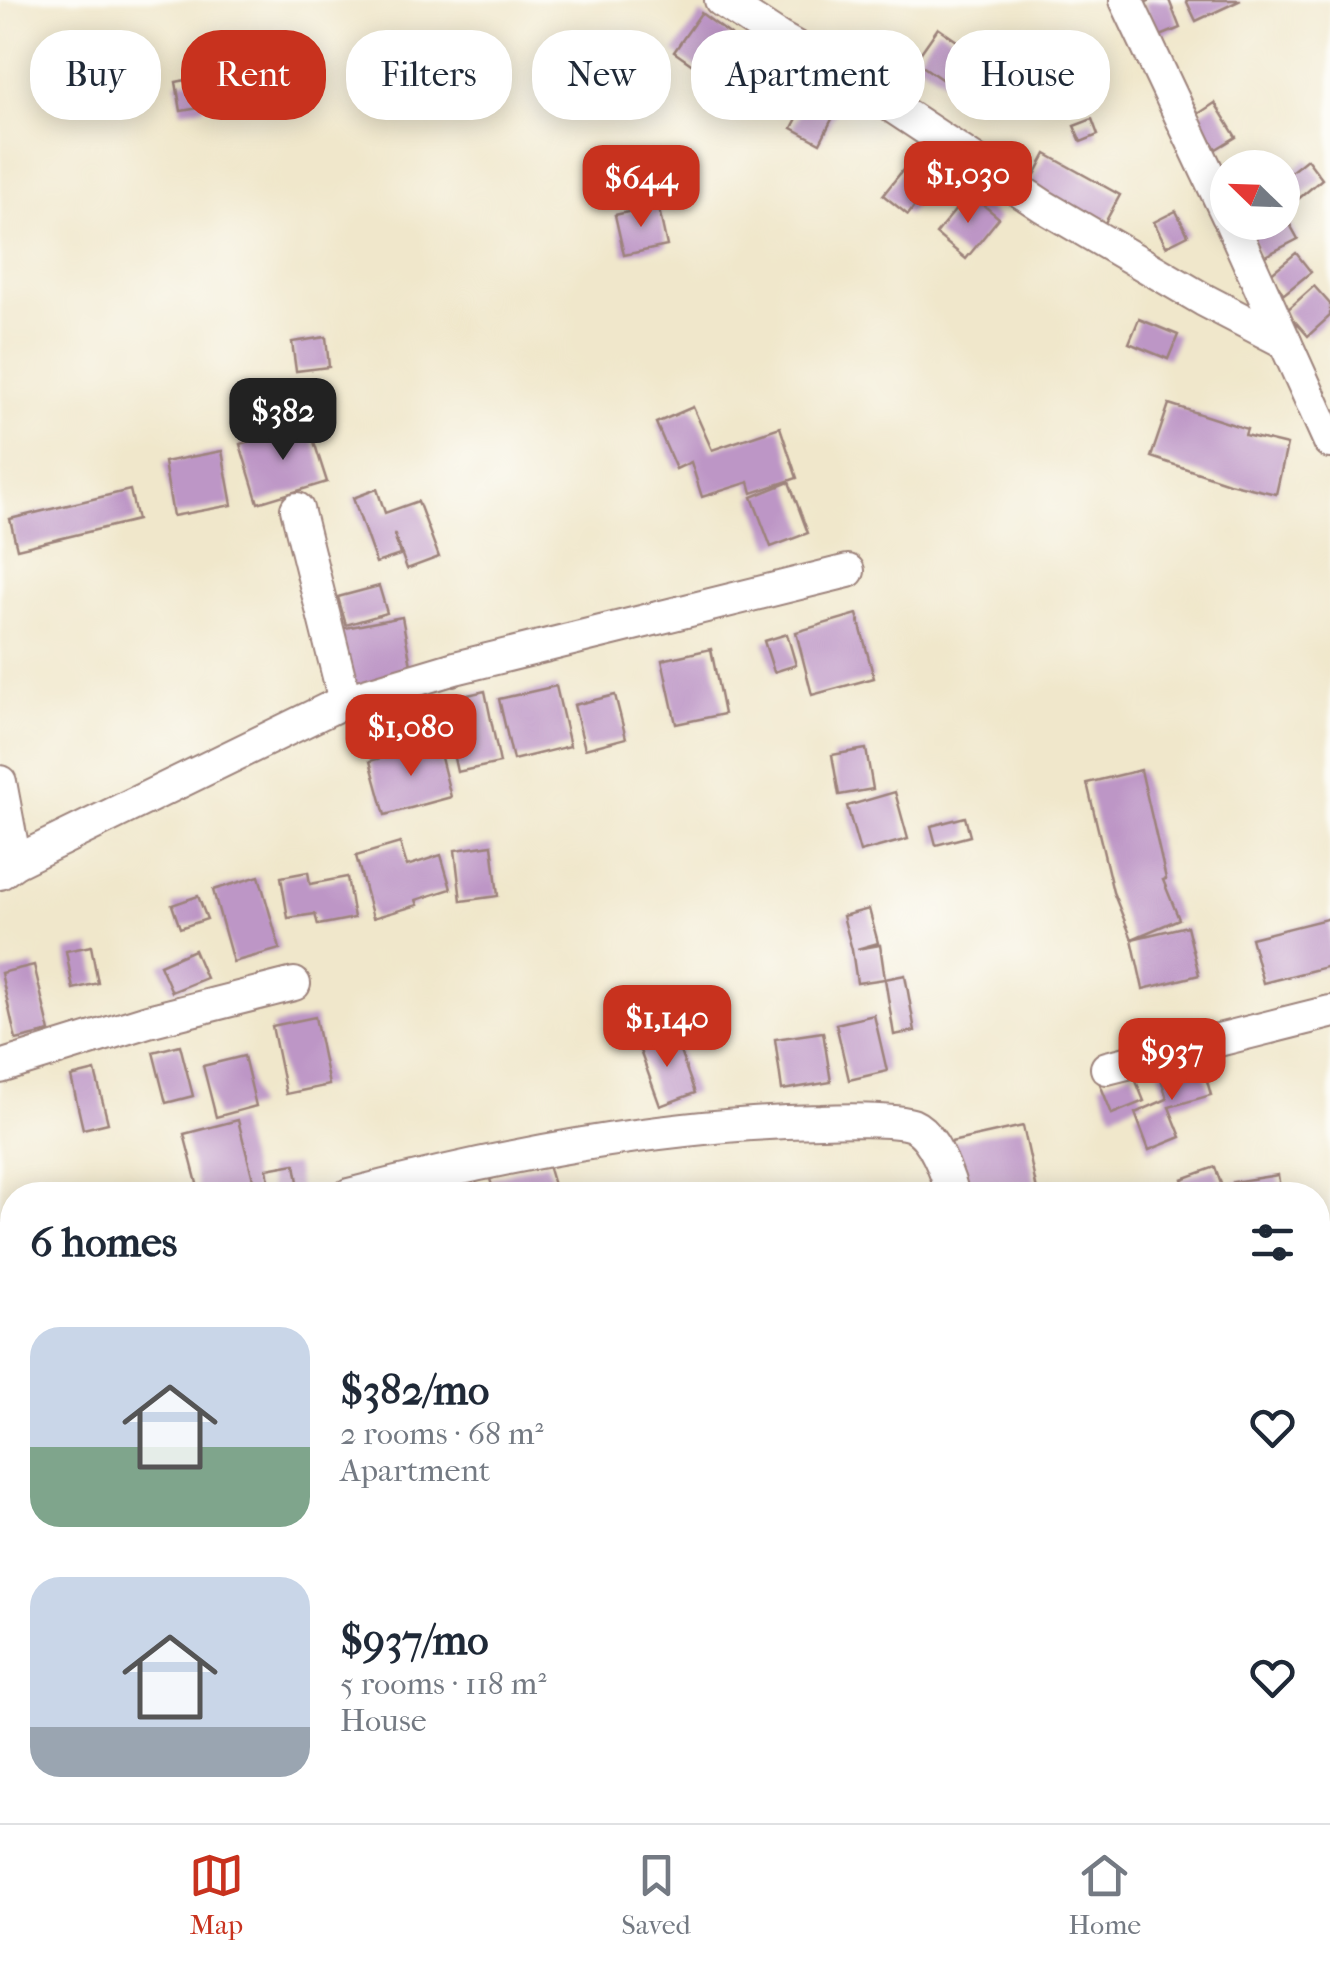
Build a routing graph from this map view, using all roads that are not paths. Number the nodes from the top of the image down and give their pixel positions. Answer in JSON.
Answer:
{"nodes":[{"id":1,"x":721,"y":0,"type":"edge"},
{"id":2,"x":1126,"y":0,"type":"edge"},
{"id":3,"x":1210,"y":179,"type":"edge"},
{"id":4,"x":1239,"y":240,"type":"edge"},
{"id":5,"x":1285,"y":342,"type":"junction"},
{"id":6,"x":1330,"y":442,"type":"edge"},
{"id":7,"x":296,"y":509,"type":"dead end"},
{"id":8,"x":848,"y":571,"type":"dead end"},
{"id":9,"x":345,"y":702,"type":"junction"},
{"id":10,"x":0,"y":782,"type":"edge"},
{"id":11,"x":7,"y":867,"type":"edge"},
{"id":12,"x":294,"y":984,"type":"dead end"},
{"id":13,"x":1330,"y":1012,"type":"edge"},
{"id":14,"x":0,"y":1066,"type":"edge"},
{"id":15,"x":1107,"y":1068,"type":"dead end"},
{"id":16,"x":458,"y":1182,"type":"edge"},
{"id":17,"x":949,"y":1182,"type":"edge"}],
"edges":[{"from":1,"to":5,"type":"street"},
{"from":2,"to":3,"type":"street"},
{"from":4,"to":5,"type":"street"},
{"from":5,"to":6,"type":"street"},
{"from":7,"to":9,"type":"street"},
{"from":8,"to":9,"type":"street"},
{"from":9,"to":11,"type":"street"},
{"from":10,"to":11,"type":"street"},
{"from":12,"to":14,"type":"street"},
{"from":13,"to":15,"type":"street"},
{"from":16,"to":17,"type":"street"}]}
